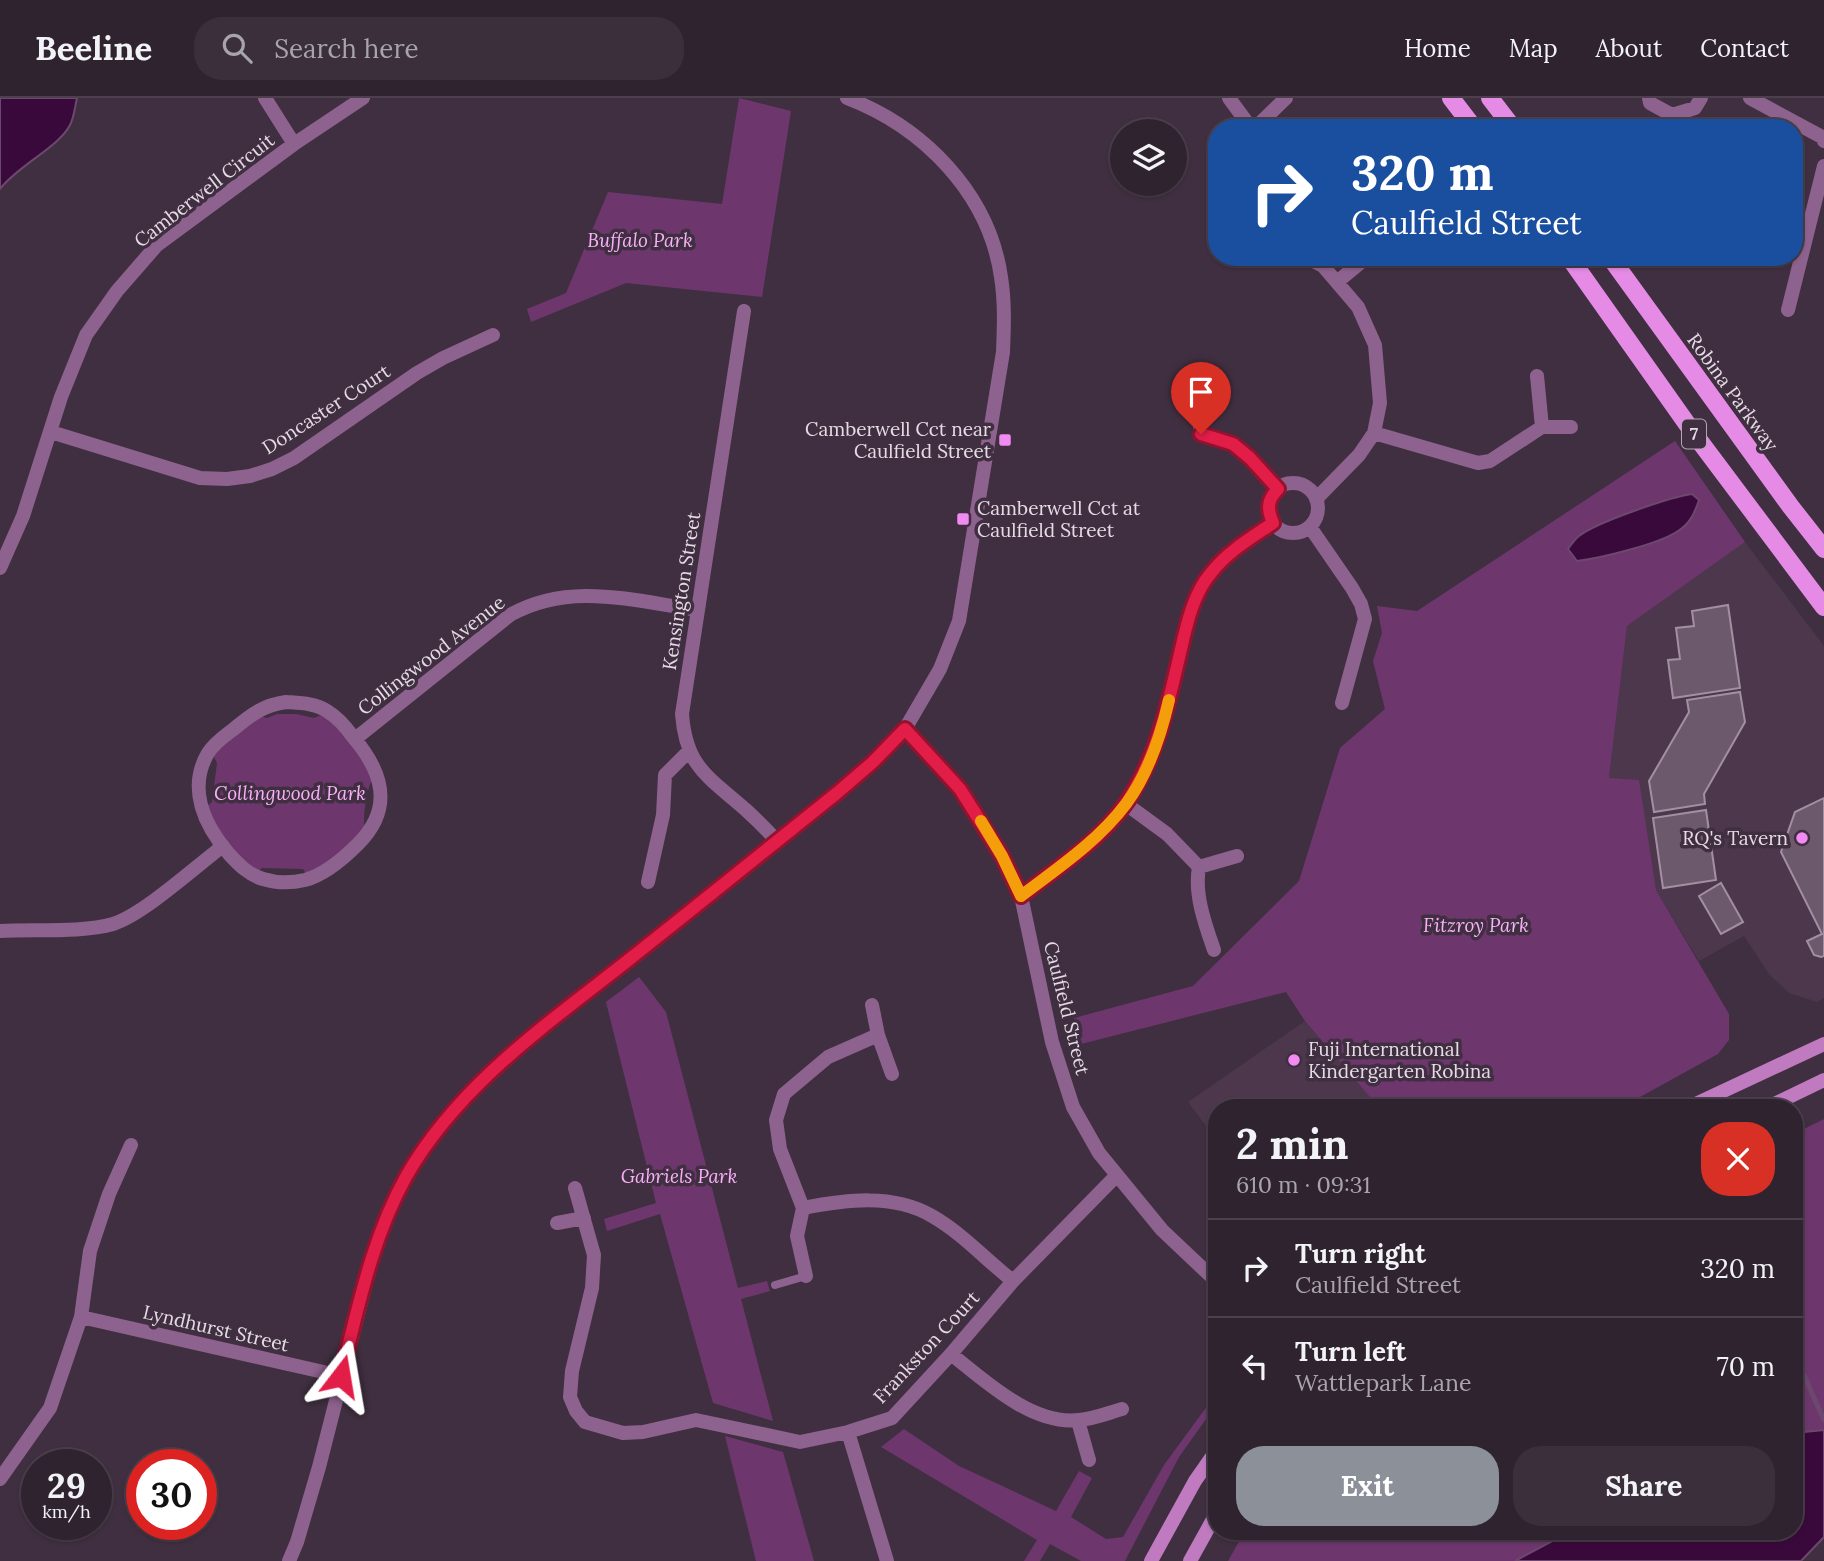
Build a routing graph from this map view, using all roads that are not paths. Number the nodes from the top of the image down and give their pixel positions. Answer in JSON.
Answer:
{"nodes":[{"id":1,"x":265,"y":98,"type":"edge"},
{"id":2,"x":363,"y":98,"type":"edge"},
{"id":3,"x":847,"y":98,"type":"edge"},
{"id":4,"x":1229,"y":98,"type":"edge"},
{"id":5,"x":1286,"y":98,"type":"edge"},
{"id":6,"x":1451,"y":98,"type":"edge"},
{"id":7,"x":1489,"y":98,"type":"edge"},
{"id":8,"x":1649,"y":98,"type":"edge"},
{"id":9,"x":1701,"y":98,"type":"edge"},
{"id":10,"x":1750,"y":98,"type":"edge"},
{"id":11,"x":1246,"y":119,"type":"edge"},
{"id":12,"x":1263,"y":119,"type":"edge"},
{"id":13,"x":1467,"y":119,"type":"edge"},
{"id":14,"x":1506,"y":119,"type":"edge"},
{"id":15,"x":1789,"y":119,"type":"edge"},
{"id":16,"x":1803,"y":127,"type":"edge"},
{"id":17,"x":1824,"y":141,"type":"edge"},
{"id":18,"x":294,"y":145,"type":"junction"},
{"id":19,"x":1824,"y":166,"type":"edge"},
{"id":20,"x":1803,"y":250,"type":"edge"},
{"id":21,"x":1323,"y":266,"type":"edge"},
{"id":22,"x":1356,"y":266,"type":"edge"},
{"id":23,"x":1575,"y":266,"type":"edge"},
{"id":24,"x":1617,"y":266,"type":"edge"},
{"id":25,"x":1799,"y":266,"type":"edge"},
{"id":26,"x":1337,"y":282,"type":"junction"},
{"id":27,"x":1788,"y":310,"type":"dead end"},
{"id":28,"x":744,"y":311,"type":"dead end"},
{"id":29,"x":493,"y":335,"type":"dead end"},
{"id":30,"x":1537,"y":376,"type":"dead end"},
{"id":31,"x":1188,"y":377,"type":"dead end"},
{"id":32,"x":1542,"y":427,"type":"junction"},
{"id":33,"x":1571,"y":427,"type":"dead end"},
{"id":34,"x":51,"y":432,"type":"junction"},
{"id":35,"x":1374,"y":433,"type":"junction"},
{"id":36,"x":1278,"y":489,"type":"junction"},
{"id":37,"x":1316,"y":499,"type":"junction"},
{"id":38,"x":1273,"y":523,"type":"junction"},
{"id":39,"x":1310,"y":527,"type":"junction"},
{"id":40,"x":1824,"y":549,"type":"edge"},
{"id":41,"x":0,"y":568,"type":"edge"},
{"id":42,"x":1824,"y":607,"type":"edge"},
{"id":43,"x":698,"y":610,"type":"junction"},
{"id":44,"x":1342,"y":703,"type":"dead end"},
{"id":45,"x":905,"y":729,"type":"junction"},
{"id":46,"x":355,"y":739,"type":"junction"},
{"id":47,"x":689,"y":751,"type":"junction"},
{"id":48,"x":1126,"y":804,"type":"junction"},
{"id":49,"x":777,"y":841,"type":"junction"},
{"id":50,"x":223,"y":846,"type":"junction"},
{"id":51,"x":1237,"y":856,"type":"dead end"},
{"id":52,"x":1199,"y":867,"type":"junction"},
{"id":53,"x":648,"y":882,"type":"dead end"},
{"id":54,"x":1021,"y":896,"type":"junction"},
{"id":55,"x":0,"y":930,"type":"edge"},
{"id":56,"x":1214,"y":950,"type":"dead end"},
{"id":57,"x":872,"y":1005,"type":"dead end"},
{"id":58,"x":878,"y":1035,"type":"junction"},
{"id":59,"x":1824,"y":1044,"type":"edge"},
{"id":60,"x":892,"y":1074,"type":"dead end"},
{"id":61,"x":1824,"y":1080,"type":"edge"},
{"id":62,"x":1706,"y":1099,"type":"edge"},
{"id":63,"x":1785,"y":1099,"type":"edge"},
{"id":64,"x":131,"y":1145,"type":"dead end"},
{"id":65,"x":1116,"y":1176,"type":"junction"},
{"id":66,"x":575,"y":1188,"type":"dead end"},
{"id":67,"x":803,"y":1208,"type":"junction"},
{"id":68,"x":584,"y":1218,"type":"junction"},
{"id":69,"x":557,"y":1223,"type":"dead end"},
{"id":70,"x":1208,"y":1273,"type":"edge"},
{"id":71,"x":806,"y":1276,"type":"joint"},
{"id":72,"x":1013,"y":1281,"type":"junction"},
{"id":73,"x":775,"y":1285,"type":"dead end"},
{"id":74,"x":81,"y":1317,"type":"junction"},
{"id":75,"x":951,"y":1354,"type":"junction"},
{"id":76,"x":341,"y":1376,"type":"junction"},
{"id":77,"x":1122,"y":1409,"type":"dead end"},
{"id":78,"x":1079,"y":1421,"type":"junction"},
{"id":79,"x":848,"y":1432,"type":"junction"},
{"id":80,"x":1089,"y":1460,"type":"dead end"},
{"id":81,"x":1208,"y":1462,"type":"edge"},
{"id":82,"x":0,"y":1479,"type":"edge"},
{"id":83,"x":1208,"y":1528,"type":"edge"},
{"id":84,"x":291,"y":1561,"type":"edge"},
{"id":85,"x":887,"y":1561,"type":"edge"},
{"id":86,"x":1151,"y":1561,"type":"edge"},
{"id":87,"x":1190,"y":1561,"type":"edge"}],
"edges":[{"from":1,"to":18,"type":"street"},
{"from":2,"to":18,"type":"street","name":"Camberwell Circuit"},
{"from":3,"to":45,"type":"street"},
{"from":4,"to":11,"type":"street"},
{"from":5,"to":12,"type":"street"},
{"from":6,"to":13,"type":"main road"},
{"from":7,"to":14,"type":"main road"},
{"from":8,"to":9,"type":"street"},
{"from":10,"to":15,"type":"street"},
{"from":16,"to":17,"type":"street"},
{"from":18,"to":34,"type":"street","name":"Camberwell Circuit"},
{"from":19,"to":20,"type":"street"},
{"from":21,"to":26,"type":"street"},
{"from":22,"to":26,"type":"street"},
{"from":23,"to":42,"type":"main road","number":"7"},
{"from":24,"to":40,"type":"main road","name":"Robina Parkway","number":"7"},
{"from":25,"to":27,"type":"street"},
{"from":26,"to":35,"type":"street"},
{"from":28,"to":43,"type":"street","name":"Kensington Street"},
{"from":29,"to":34,"type":"street","name":"Doncaster Court"},
{"from":30,"to":32,"type":"street"},
{"from":31,"to":36,"type":"street"},
{"from":32,"to":33,"type":"street"},
{"from":32,"to":35,"type":"street"},
{"from":34,"to":41,"type":"street","name":"Camberwell Circuit"},
{"from":35,"to":37,"type":"street"},
{"from":36,"to":37,"type":"street"},
{"from":36,"to":38,"type":"street"},
{"from":37,"to":39,"type":"street"},
{"from":38,"to":39,"type":"street"},
{"from":38,"to":48,"type":"street"},
{"from":39,"to":44,"type":"street"},
{"from":43,"to":46,"type":"street","name":"Collingwood Avenue"},
{"from":43,"to":47,"type":"street","name":"Kensington Street"},
{"from":45,"to":49,"type":"street"},
{"from":45,"to":54,"type":"street","name":"Caulfield Street"},
{"from":46,"to":50,"type":"street","name":"Collingwood Avenue"},
{"from":46,"to":50,"type":"street","name":"Collingwood Avenue"},
{"from":47,"to":49,"type":"street","name":"Kensington Street"},
{"from":47,"to":53,"type":"street"},
{"from":48,"to":52,"type":"street"},
{"from":48,"to":54,"type":"street"},
{"from":49,"to":76,"type":"street"},
{"from":50,"to":55,"type":"street"},
{"from":51,"to":52,"type":"street"},
{"from":52,"to":56,"type":"street"},
{"from":54,"to":65,"type":"street","name":"Caulfield Street"},
{"from":57,"to":58,"type":"street"},
{"from":58,"to":60,"type":"street"},
{"from":58,"to":67,"type":"street"},
{"from":59,"to":62,"type":"main road"},
{"from":61,"to":63,"type":"main road"},
{"from":64,"to":74,"type":"street"},
{"from":65,"to":70,"type":"street","name":"Caulfield Street"},
{"from":65,"to":72,"type":"street","name":"Frankston Court"},
{"from":66,"to":68,"type":"street","name":"Frankston Court"},
{"from":67,"to":71,"type":"street"},
{"from":67,"to":72,"type":"street"},
{"from":68,"to":69,"type":"street"},
{"from":68,"to":79,"type":"street","name":"Frankston Court"},
{"from":71,"to":73,"type":"lane"},
{"from":72,"to":75,"type":"street","name":"Frankston Court"},
{"from":74,"to":76,"type":"street","name":"Lyndhurst Street"},
{"from":74,"to":82,"type":"street"},
{"from":75,"to":78,"type":"street"},
{"from":75,"to":79,"type":"street","name":"Frankston Court"},
{"from":76,"to":84,"type":"street"},
{"from":77,"to":78,"type":"street"},
{"from":78,"to":80,"type":"street"},
{"from":79,"to":85,"type":"street"},
{"from":81,"to":86,"type":"main road"},
{"from":83,"to":87,"type":"main road"}]}
